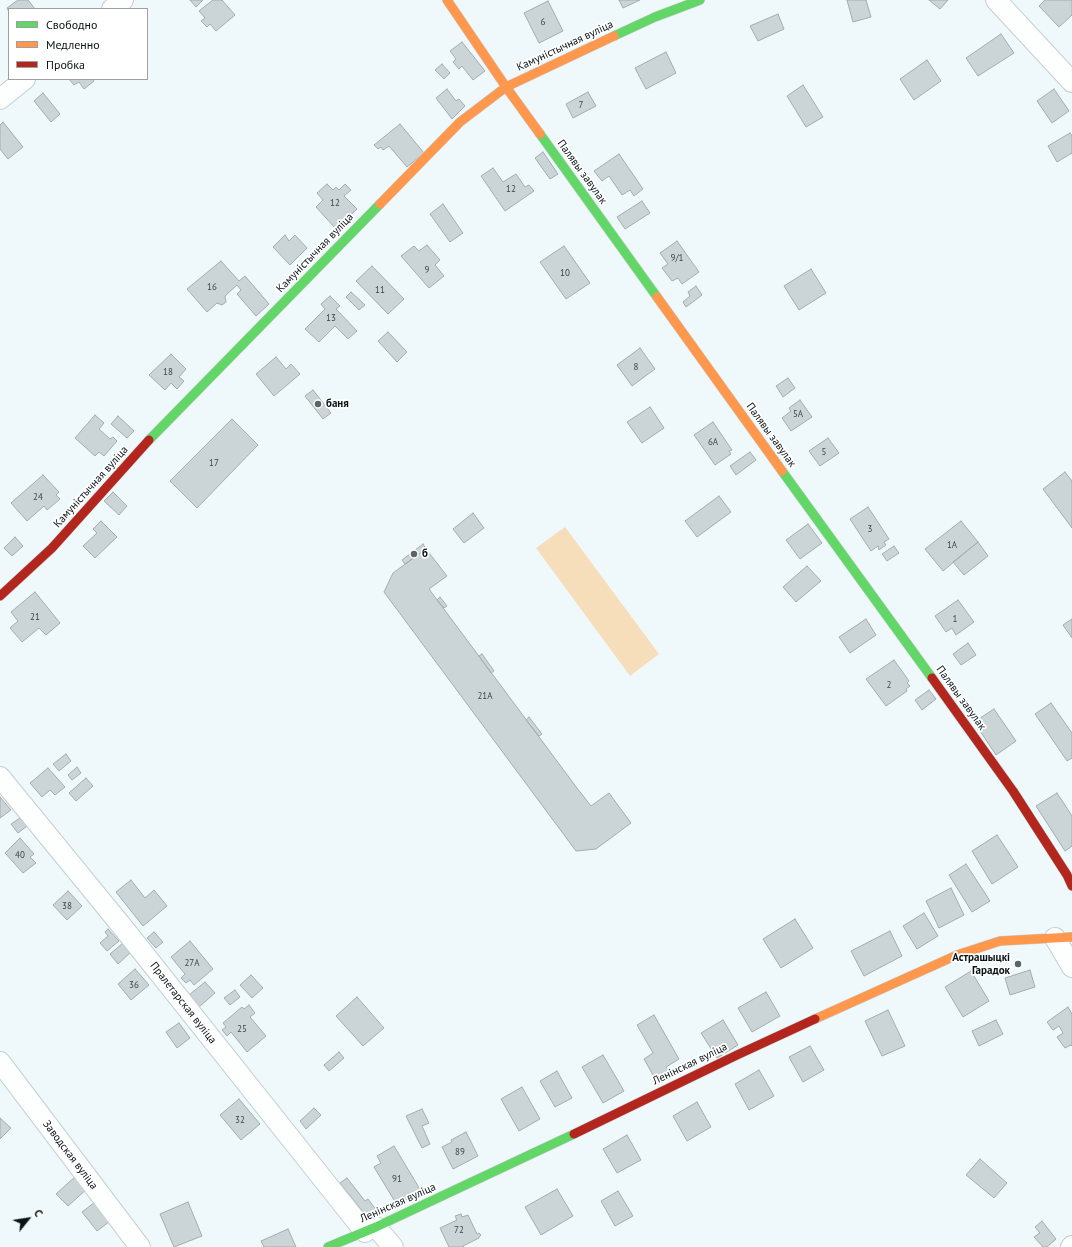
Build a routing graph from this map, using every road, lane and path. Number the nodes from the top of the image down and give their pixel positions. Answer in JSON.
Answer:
{"nodes":[{"id":1,"x":123,"y":0,"type":"edge"},
{"id":2,"x":447,"y":0,"type":"edge"},
{"id":3,"x":700,"y":0,"type":"edge"},
{"id":4,"x":996,"y":0,"type":"edge"},
{"id":5,"x":113,"y":8,"type":"edge"},
{"id":6,"x":24,"y":80,"type":"edge"},
{"id":7,"x":1072,"y":82,"type":"edge"},
{"id":8,"x":506,"y":87,"type":"junction"},
{"id":9,"x":0,"y":99,"type":"edge"},
{"id":10,"x":0,"y":596,"type":"edge"},
{"id":11,"x":0,"y":777,"type":"edge"},
{"id":12,"x":1072,"y":886,"type":"edge"},
{"id":13,"x":1063,"y":937,"type":"edge"},
{"id":14,"x":1072,"y":966,"type":"edge"},
{"id":15,"x":0,"y":1062,"type":"edge"},
{"id":16,"x":370,"y":1229,"type":"junction"},
{"id":17,"x":140,"y":1247,"type":"edge"},
{"id":18,"x":328,"y":1247,"type":"edge"},
{"id":19,"x":393,"y":1247,"type":"edge"}],
"edges":[{"from":1,"to":5,"type":"street"},
{"from":2,"to":8,"type":"street","name":"Палявы завулак"},
{"from":3,"to":8,"type":"street","name":"Камуністычная вуліца"},
{"from":4,"to":7,"type":"street"},
{"from":6,"to":9,"type":"street"},
{"from":8,"to":10,"type":"street","name":"Камуністычная вуліца"},
{"from":8,"to":12,"type":"street","name":"Палявы завулак"},
{"from":11,"to":16,"type":"street","name":"Пралетарская вуліца"},
{"from":13,"to":14,"type":"street"},
{"from":13,"to":16,"type":"street","name":"Ленінская вуліца"},
{"from":15,"to":17,"type":"street","name":"Заводская вуліца"},
{"from":16,"to":18,"type":"street","name":"Ленінская вуліца"},
{"from":16,"to":19,"type":"street","name":"Пралетарская вуліца"}]}
